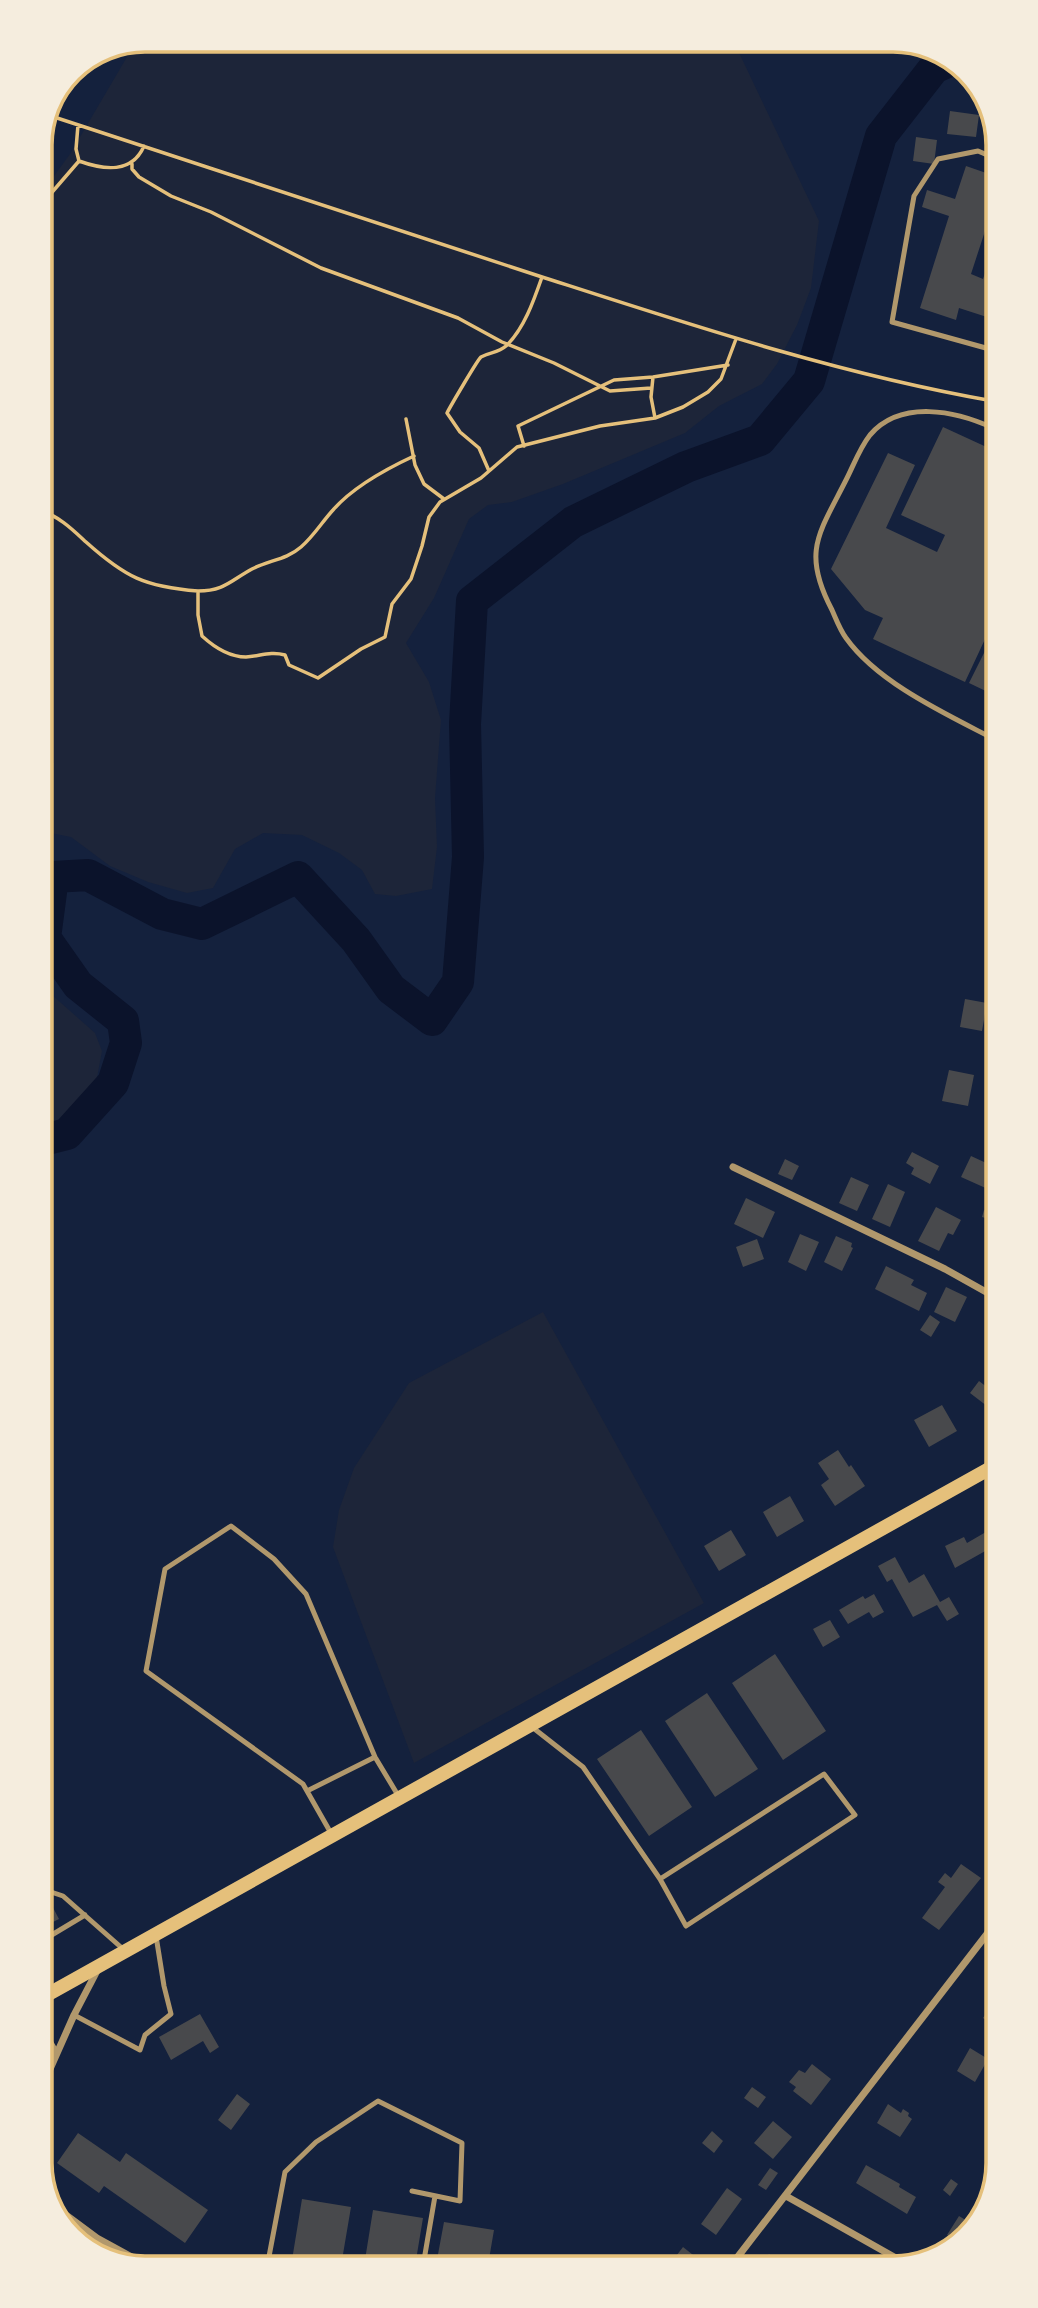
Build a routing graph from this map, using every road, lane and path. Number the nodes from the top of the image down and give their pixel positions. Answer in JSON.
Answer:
{"nodes":[{"id":1,"x":57,"y":118,"type":"edge"},
{"id":2,"x":78,"y":125,"type":"junction"},
{"id":3,"x":144,"y":146,"type":"junction"},
{"id":4,"x":986,"y":155,"type":"edge"},
{"id":5,"x":79,"y":161,"type":"junction"},
{"id":6,"x":132,"y":164,"type":"junction"},
{"id":7,"x":53,"y":191,"type":"edge"},
{"id":8,"x":542,"y":277,"type":"junction"},
{"id":9,"x":736,"y":339,"type":"junction"},
{"id":10,"x":508,"y":344,"type":"junction"},
{"id":11,"x":986,"y":348,"type":"edge"},
{"id":12,"x":728,"y":365,"type":"junction"},
{"id":13,"x":653,"y":377,"type":"junction"},
{"id":14,"x":599,"y":386,"type":"junction"},
{"id":15,"x":651,"y":388,"type":"junction"},
{"id":16,"x":986,"y":400,"type":"edge"},
{"id":17,"x":655,"y":418,"type":"junction"},
{"id":18,"x":406,"y":419,"type":"dead end"},
{"id":19,"x":986,"y":425,"type":"edge"},
{"id":20,"x":524,"y":446,"type":"junction"},
{"id":21,"x":414,"y":456,"type":"junction"},
{"id":22,"x":489,"y":471,"type":"junction"},
{"id":23,"x":444,"y":499,"type":"junction"},
{"id":24,"x":53,"y":516,"type":"edge"},
{"id":25,"x":198,"y":591,"type":"junction"},
{"id":26,"x":986,"y":735,"type":"edge"},
{"id":27,"x":733,"y":1167,"type":"dead end"},
{"id":28,"x":986,"y":1292,"type":"edge"},
{"id":29,"x":986,"y":1471,"type":"edge"},
{"id":30,"x":529,"y":1725,"type":"junction"},
{"id":31,"x":375,"y":1757,"type":"junction"},
{"id":32,"x":307,"y":1791,"type":"junction"},
{"id":33,"x":399,"y":1797,"type":"junction"},
{"id":34,"x":332,"y":1835,"type":"junction"},
{"id":35,"x":660,"y":1879,"type":"junction"},
{"id":36,"x":52,"y":1892,"type":"edge"},
{"id":37,"x":85,"y":1915,"type":"junction"},
{"id":38,"x":156,"y":1934,"type":"junction"},
{"id":39,"x":52,"y":1935,"type":"edge"},
{"id":40,"x":986,"y":1935,"type":"edge"},
{"id":41,"x":125,"y":1951,"type":"junction"},
{"id":42,"x":100,"y":1965,"type":"junction"},
{"id":43,"x":52,"y":1993,"type":"edge"},
{"id":44,"x":74,"y":2015,"type":"junction"},
{"id":45,"x":52,"y":2046,"type":"edge"},
{"id":46,"x":56,"y":2053,"type":"junction"},
{"id":47,"x":52,"y":2063,"type":"edge"},
{"id":48,"x":412,"y":2191,"type":"dead end"},
{"id":49,"x":435,"y":2196,"type":"junction"},
{"id":50,"x":786,"y":2196,"type":"junction"},
{"id":51,"x":73,"y":2220,"type":"edge"},
{"id":52,"x":124,"y":2252,"type":"edge"},
{"id":53,"x":269,"y":2255,"type":"edge"},
{"id":54,"x":425,"y":2255,"type":"edge"},
{"id":55,"x":739,"y":2256,"type":"edge"},
{"id":56,"x":892,"y":2256,"type":"edge"}],
"edges":[{"from":1,"to":2,"type":"path"},
{"from":2,"to":3,"type":"path"},
{"from":2,"to":5,"type":"path"},
{"from":3,"to":6,"type":"path"},
{"from":3,"to":8,"type":"path"},
{"from":4,"to":11,"type":"lane"},
{"from":5,"to":6,"type":"path"},
{"from":5,"to":7,"type":"path"},
{"from":6,"to":10,"type":"path"},
{"from":8,"to":9,"type":"path"},
{"from":8,"to":10,"type":"path"},
{"from":9,"to":12,"type":"path"},
{"from":9,"to":16,"type":"path"},
{"from":10,"to":14,"type":"path"},
{"from":10,"to":22,"type":"path"},
{"from":12,"to":13,"type":"path"},
{"from":12,"to":17,"type":"path"},
{"from":13,"to":14,"type":"path"},
{"from":13,"to":15,"type":"path"},
{"from":14,"to":15,"type":"path"},
{"from":14,"to":20,"type":"path"},
{"from":15,"to":17,"type":"path"},
{"from":17,"to":20,"type":"path"},
{"from":18,"to":21,"type":"path"},
{"from":19,"to":26,"type":"lane"},
{"from":20,"to":22,"type":"path"},
{"from":21,"to":23,"type":"path"},
{"from":21,"to":25,"type":"path"},
{"from":22,"to":23,"type":"path"},
{"from":23,"to":25,"type":"path"},
{"from":24,"to":25,"type":"path"},
{"from":27,"to":28,"type":"street"},
{"from":29,"to":30,"type":"main road"},
{"from":30,"to":33,"type":"main road"},
{"from":30,"to":35,"type":"lane"},
{"from":31,"to":32,"type":"lane"},
{"from":31,"to":32,"type":"lane"},
{"from":31,"to":33,"type":"lane"},
{"from":32,"to":34,"type":"lane"},
{"from":33,"to":34,"type":"main road"},
{"from":34,"to":38,"type":"main road"},
{"from":35,"to":35,"type":"lane"},
{"from":36,"to":37,"type":"lane"},
{"from":37,"to":39,"type":"lane"},
{"from":37,"to":41,"type":"lane"},
{"from":38,"to":41,"type":"main road"},
{"from":38,"to":44,"type":"lane"},
{"from":40,"to":50,"type":"street"},
{"from":41,"to":42,"type":"main road"},
{"from":42,"to":43,"type":"main road"},
{"from":42,"to":44,"type":"street"},
{"from":44,"to":46,"type":"street"},
{"from":45,"to":46,"type":"street"},
{"from":46,"to":47,"type":"street"},
{"from":48,"to":49,"type":"lane"},
{"from":49,"to":53,"type":"lane"},
{"from":49,"to":54,"type":"lane"},
{"from":50,"to":55,"type":"street"},
{"from":50,"to":56,"type":"street"},
{"from":51,"to":52,"type":"street"}]}
